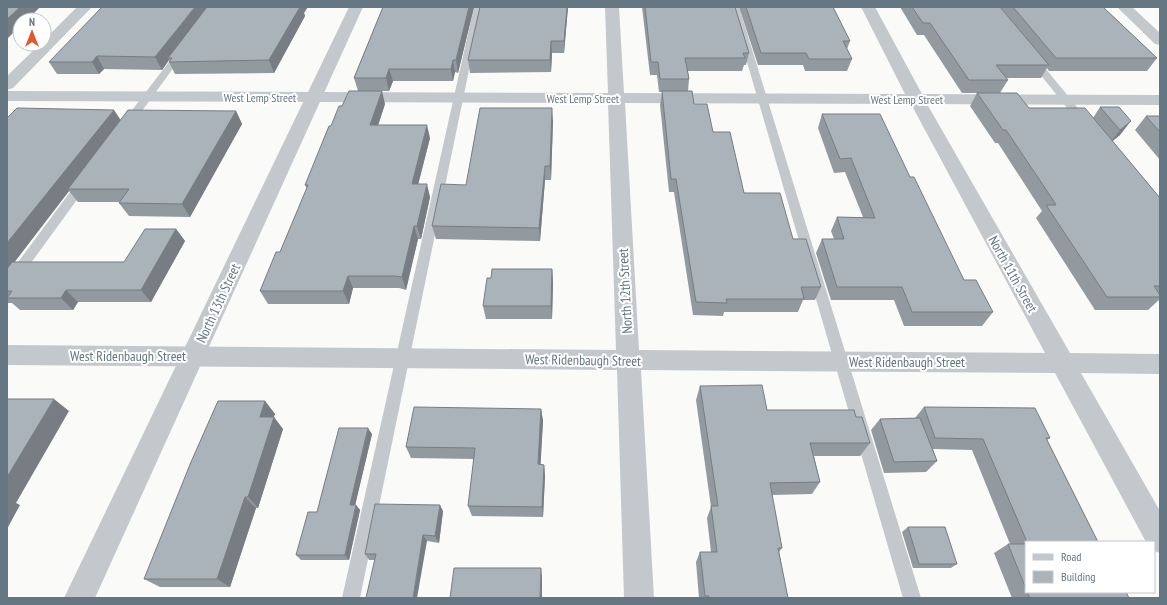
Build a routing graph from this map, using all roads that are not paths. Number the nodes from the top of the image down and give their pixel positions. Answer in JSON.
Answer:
{"nodes":[{"id":1,"x":85,"y":7,"type":"edge"},
{"id":2,"x":356,"y":7,"type":"edge"},
{"id":3,"x":478,"y":7,"type":"edge"},
{"id":4,"x":612,"y":7,"type":"edge"},
{"id":5,"x":735,"y":7,"type":"edge"},
{"id":6,"x":868,"y":7,"type":"edge"},
{"id":7,"x":1124,"y":7,"type":"edge"},
{"id":8,"x":1160,"y":41,"type":"edge"},
{"id":9,"x":187,"y":44,"type":"edge"},
{"id":10,"x":1024,"y":49,"type":"edge"},
{"id":11,"x":7,"y":84,"type":"edge"},
{"id":12,"x":7,"y":96,"type":"edge"},
{"id":13,"x":148,"y":96,"type":"junction"},
{"id":14,"x":313,"y":97,"type":"junction"},
{"id":15,"x":459,"y":98,"type":"junction"},
{"id":16,"x":616,"y":98,"type":"junction"},
{"id":17,"x":763,"y":99,"type":"junction"},
{"id":18,"x":916,"y":99,"type":"junction"},
{"id":19,"x":1066,"y":100,"type":"junction"},
{"id":20,"x":1160,"y":100,"type":"edge"},
{"id":21,"x":1090,"y":130,"type":"edge"},
{"id":22,"x":119,"y":135,"type":"edge"},
{"id":23,"x":91,"y":173,"type":"edge"},
{"id":24,"x":7,"y":286,"type":"edge"},
{"id":25,"x":7,"y":355,"type":"edge"},
{"id":26,"x":193,"y":356,"type":"junction"},
{"id":27,"x":402,"y":358,"type":"junction"},
{"id":28,"x":628,"y":360,"type":"junction"},
{"id":29,"x":842,"y":362,"type":"junction"},
{"id":30,"x":1063,"y":363,"type":"junction"},
{"id":31,"x":1160,"y":364,"type":"edge"},
{"id":32,"x":1160,"y":539,"type":"edge"},
{"id":33,"x":79,"y":598,"type":"edge"},
{"id":34,"x":351,"y":598,"type":"edge"},
{"id":35,"x":639,"y":598,"type":"edge"},
{"id":36,"x":912,"y":598,"type":"edge"}],
"edges":[{"from":1,"to":11,"type":"street"},
{"from":2,"to":14,"type":"street","name":"North 13th Street"},
{"from":3,"to":15,"type":"lane"},
{"from":4,"to":16,"type":"street","name":"North 12th Street"},
{"from":5,"to":17,"type":"lane"},
{"from":6,"to":18,"type":"street","name":"North 11th Street"},
{"from":7,"to":8,"type":"street"},
{"from":9,"to":13,"type":"lane"},
{"from":10,"to":19,"type":"lane"},
{"from":12,"to":13,"type":"street","name":"West Lemp Street"},
{"from":13,"to":14,"type":"street","name":"West Lemp Street"},
{"from":13,"to":22,"type":"lane"},
{"from":14,"to":15,"type":"street","name":"West Lemp Street"},
{"from":14,"to":26,"type":"street","name":"North 13th Street"},
{"from":15,"to":16,"type":"street","name":"West Lemp Street"},
{"from":15,"to":27,"type":"lane"},
{"from":16,"to":17,"type":"street","name":"West Lemp Street"},
{"from":16,"to":28,"type":"street","name":"North 12th Street"},
{"from":17,"to":18,"type":"street","name":"West Lemp Street"},
{"from":17,"to":29,"type":"lane"},
{"from":18,"to":19,"type":"street","name":"West Lemp Street"},
{"from":18,"to":30,"type":"street","name":"North 11th Street"},
{"from":19,"to":20,"type":"street","name":"West Lemp Street"},
{"from":19,"to":21,"type":"lane"},
{"from":23,"to":24,"type":"lane"},
{"from":25,"to":26,"type":"street","name":"West Ridenbaugh Street"},
{"from":26,"to":27,"type":"street","name":"West Ridenbaugh Street"},
{"from":26,"to":33,"type":"street","name":"North 13th Street"},
{"from":27,"to":28,"type":"street","name":"West Ridenbaugh Street"},
{"from":27,"to":34,"type":"lane"},
{"from":28,"to":29,"type":"street","name":"West Ridenbaugh Street"},
{"from":28,"to":35,"type":"street","name":"North 12th Street"},
{"from":29,"to":30,"type":"street","name":"West Ridenbaugh Street"},
{"from":29,"to":36,"type":"lane"},
{"from":30,"to":31,"type":"street","name":"West Ridenbaugh Street"},
{"from":30,"to":32,"type":"street","name":"North 11th Street"}]}
